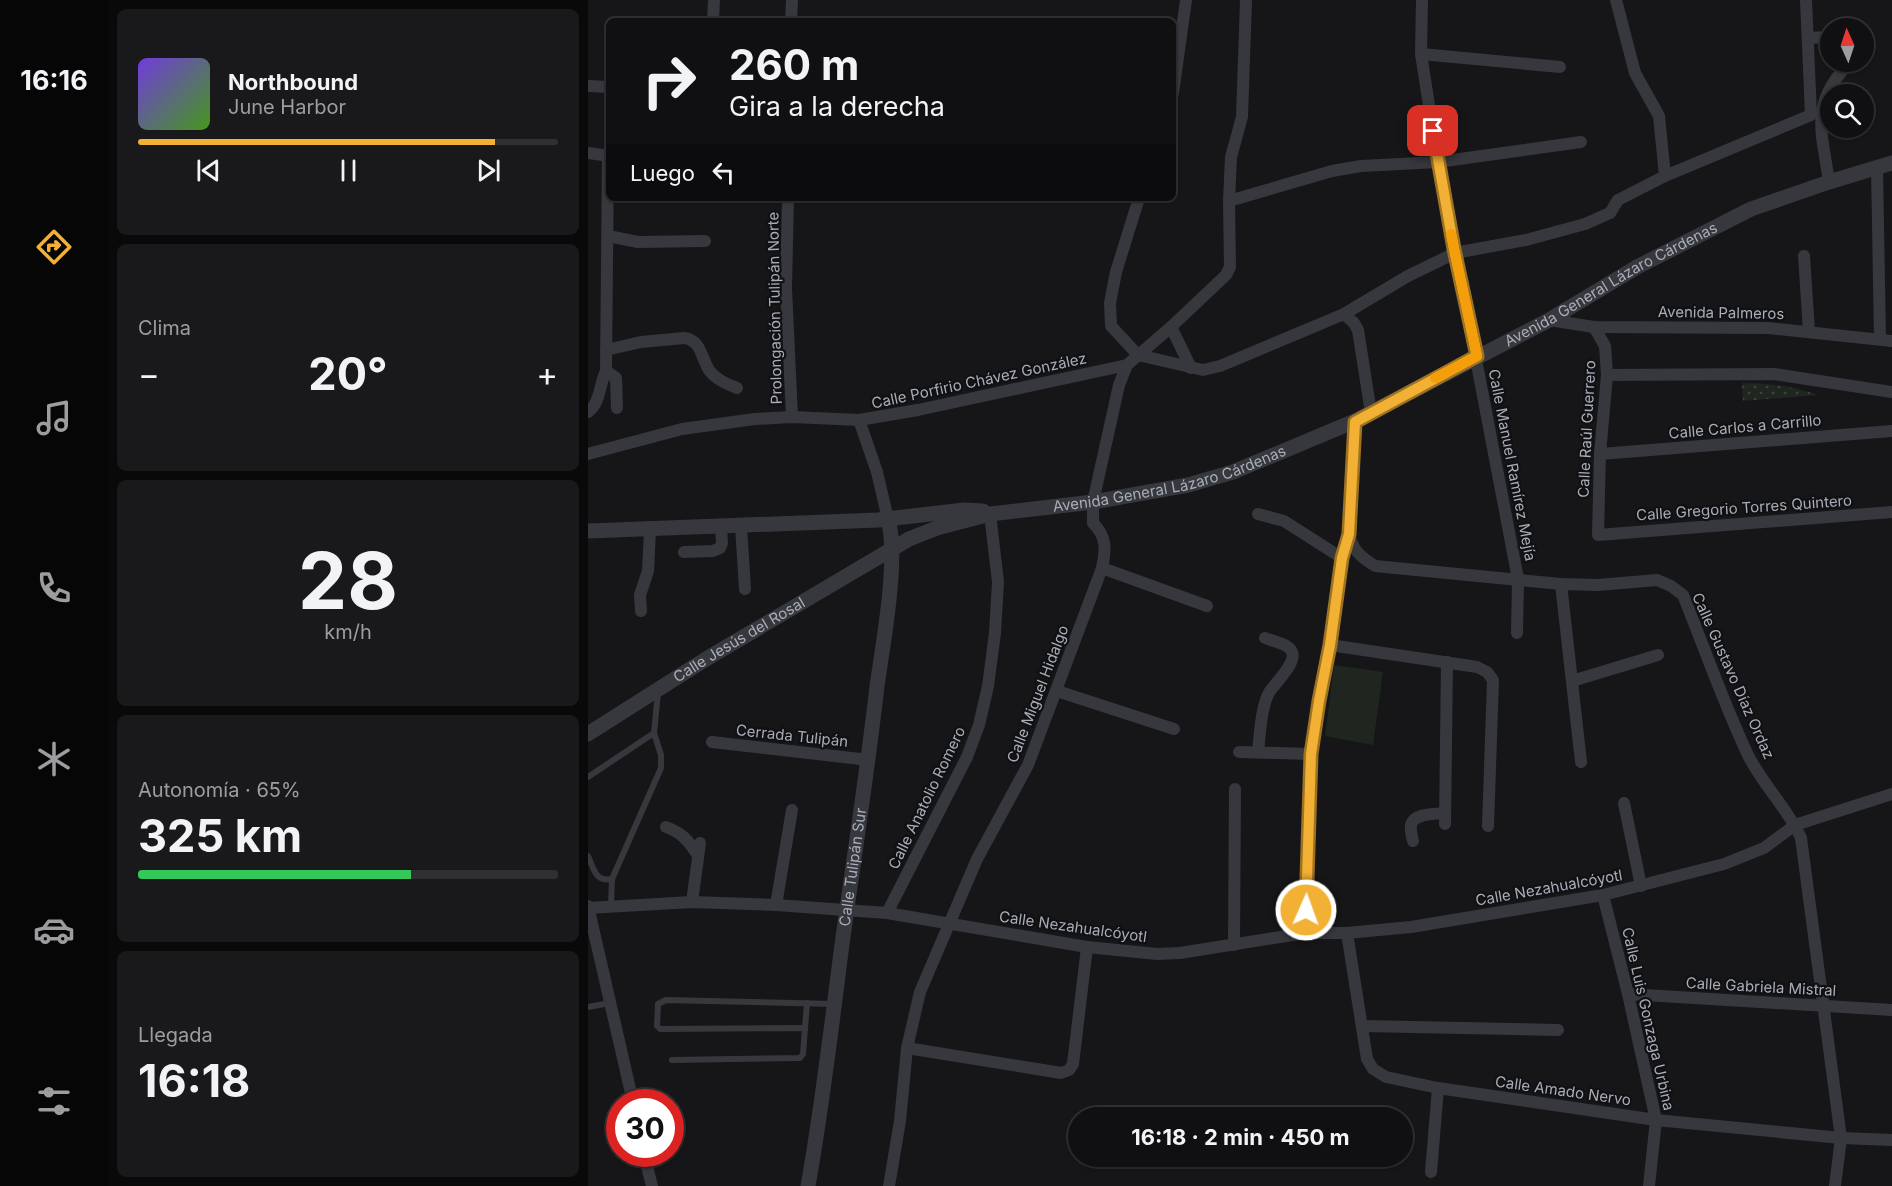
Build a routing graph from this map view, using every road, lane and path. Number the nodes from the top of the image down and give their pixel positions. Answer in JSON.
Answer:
{"nodes":[{"id":1,"x":714,"y":0,"type":"edge"},
{"id":2,"x":792,"y":0,"type":"edge"},
{"id":3,"x":1186,"y":0,"type":"edge"},
{"id":4,"x":1246,"y":0,"type":"edge"},
{"id":5,"x":1422,"y":0,"type":"edge"},
{"id":6,"x":1616,"y":0,"type":"edge"},
{"id":7,"x":1806,"y":0,"type":"edge"},
{"id":8,"x":713,"y":18,"type":"edge"},
{"id":9,"x":791,"y":18,"type":"edge"},
{"id":10,"x":1820,"y":37,"type":"edge"},
{"id":11,"x":1808,"y":38,"type":"junction"},
{"id":12,"x":1421,"y":54,"type":"junction"},
{"id":13,"x":1560,"y":67,"type":"dead end"},
{"id":14,"x":1176,"y":72,"type":"edge"},
{"id":15,"x":1841,"y":72,"type":"edge"},
{"id":16,"x":1832,"y":84,"type":"edge"},
{"id":17,"x":588,"y":86,"type":"edge"},
{"id":18,"x":606,"y":87,"type":"edge"},
{"id":19,"x":1822,"y":138,"type":"edge"},
{"id":20,"x":1581,"y":141,"type":"dead end"},
{"id":21,"x":588,"y":153,"type":"edge"},
{"id":22,"x":606,"y":156,"type":"edge"},
{"id":23,"x":1438,"y":162,"type":"junction"},
{"id":24,"x":1892,"y":163,"type":"edge"},
{"id":25,"x":1877,"y":168,"type":"junction"},
{"id":26,"x":1665,"y":176,"type":"junction"},
{"id":27,"x":1829,"y":182,"type":"junction"},
{"id":28,"x":608,"y":201,"type":"edge"},
{"id":29,"x":788,"y":201,"type":"edge"},
{"id":30,"x":1138,"y":201,"type":"edge"},
{"id":31,"x":1229,"y":201,"type":"junction"},
{"id":32,"x":608,"y":236,"type":"junction"},
{"id":33,"x":705,"y":241,"type":"dead end"},
{"id":34,"x":1455,"y":253,"type":"junction"},
{"id":35,"x":1804,"y":256,"type":"dead end"},
{"id":36,"x":1344,"y":314,"type":"junction"},
{"id":37,"x":1549,"y":320,"type":"junction"},
{"id":38,"x":1171,"y":327,"type":"junction"},
{"id":39,"x":1594,"y":327,"type":"junction"},
{"id":40,"x":1809,"y":331,"type":"junction"},
{"id":41,"x":1886,"y":340,"type":"edge"},
{"id":42,"x":606,"y":350,"type":"junction"},
{"id":43,"x":1138,"y":355,"type":"junction"},
{"id":44,"x":1477,"y":356,"type":"junction"},
{"id":45,"x":1127,"y":365,"type":"junction"},
{"id":46,"x":1191,"y":368,"type":"junction"},
{"id":47,"x":606,"y":371,"type":"junction"},
{"id":48,"x":1607,"y":375,"type":"junction"},
{"id":49,"x":737,"y":388,"type":"dead end"},
{"id":50,"x":1892,"y":392,"type":"edge"},
{"id":51,"x":616,"y":408,"type":"dead end"},
{"id":52,"x":588,"y":412,"type":"edge"},
{"id":53,"x":1371,"y":413,"type":"junction"},
{"id":54,"x":792,"y":417,"type":"junction"},
{"id":55,"x":860,"y":420,"type":"junction"},
{"id":56,"x":1355,"y":422,"type":"junction"},
{"id":57,"x":1892,"y":431,"type":"edge"},
{"id":58,"x":588,"y":454,"type":"edge"},
{"id":59,"x":1600,"y":454,"type":"junction"},
{"id":60,"x":1093,"y":502,"type":"junction"},
{"id":61,"x":1892,"y":512,"type":"edge"},
{"id":62,"x":990,"y":514,"type":"junction"},
{"id":63,"x":1258,"y":514,"type":"dead end"},
{"id":64,"x":888,"y":519,"type":"junction"},
{"id":65,"x":741,"y":526,"type":"junction"},
{"id":66,"x":721,"y":527,"type":"junction"},
{"id":67,"x":650,"y":530,"type":"junction"},
{"id":68,"x":588,"y":531,"type":"edge"},
{"id":69,"x":1349,"y":534,"type":"junction"},
{"id":70,"x":1598,"y":535,"type":"joint"},
{"id":71,"x":891,"y":548,"type":"junction"},
{"id":72,"x":684,"y":552,"type":"dead end"},
{"id":73,"x":1342,"y":558,"type":"junction"},
{"id":74,"x":1102,"y":568,"type":"junction"},
{"id":75,"x":1518,"y":579,"type":"junction"},
{"id":76,"x":1561,"y":584,"type":"junction"},
{"id":77,"x":745,"y":589,"type":"dead end"},
{"id":78,"x":1207,"y":606,"type":"dead end"},
{"id":79,"x":641,"y":611,"type":"dead end"},
{"id":80,"x":1517,"y":633,"type":"dead end"},
{"id":81,"x":1265,"y":638,"type":"dead end"},
{"id":82,"x":1330,"y":645,"type":"junction"},
{"id":83,"x":1658,"y":655,"type":"dead end"},
{"id":84,"x":1447,"y":662,"type":"junction"},
{"id":85,"x":1572,"y":681,"type":"junction"},
{"id":86,"x":658,"y":689,"type":"junction"},
{"id":87,"x":1058,"y":691,"type":"junction"},
{"id":88,"x":1174,"y":729,"type":"dead end"},
{"id":89,"x":654,"y":733,"type":"junction"},
{"id":90,"x":588,"y":734,"type":"edge"},
{"id":91,"x":712,"y":742,"type":"dead end"},
{"id":92,"x":1239,"y":752,"type":"dead end"},
{"id":93,"x":1258,"y":752,"type":"junction"},
{"id":94,"x":1311,"y":754,"type":"junction"},
{"id":95,"x":869,"y":760,"type":"junction"},
{"id":96,"x":1581,"y":762,"type":"dead end"},
{"id":97,"x":588,"y":777,"type":"edge"},
{"id":98,"x":1235,"y":789,"type":"dead end"},
{"id":99,"x":1892,"y":794,"type":"edge"},
{"id":100,"x":1624,"y":803,"type":"dead end"},
{"id":101,"x":792,"y":810,"type":"dead end"},
{"id":102,"x":1795,"y":825,"type":"junction"},
{"id":103,"x":1488,"y":826,"type":"dead end"},
{"id":104,"x":666,"y":827,"type":"dead end"},
{"id":105,"x":1413,"y":841,"type":"dead end"},
{"id":106,"x":588,"y":856,"type":"edge"},
{"id":107,"x":612,"y":879,"type":"junction"},
{"id":108,"x":1641,"y":886,"type":"junction"},
{"id":109,"x":1603,"y":895,"type":"junction"},
{"id":110,"x":692,"y":902,"type":"junction"},
{"id":111,"x":776,"y":905,"type":"junction"},
{"id":112,"x":612,"y":906,"type":"junction"},
{"id":113,"x":588,"y":907,"type":"edge"},
{"id":114,"x":848,"y":911,"type":"junction"},
{"id":115,"x":887,"y":913,"type":"junction"},
{"id":116,"x":947,"y":924,"type":"junction"},
{"id":117,"x":1305,"y":933,"type":"junction"},
{"id":118,"x":1347,"y":933,"type":"junction"},
{"id":119,"x":1234,"y":945,"type":"junction"},
{"id":120,"x":1088,"y":947,"type":"junction"},
{"id":121,"x":1628,"y":994,"type":"junction"},
{"id":122,"x":610,"y":1003,"type":"junction"},
{"id":123,"x":807,"y":1003,"type":"junction"},
{"id":124,"x":835,"y":1004,"type":"junction"},
{"id":125,"x":1824,"y":1006,"type":"junction"},
{"id":126,"x":588,"y":1007,"type":"edge"},
{"id":127,"x":1892,"y":1010,"type":"edge"},
{"id":128,"x":1362,"y":1026,"type":"junction"},
{"id":129,"x":805,"y":1028,"type":"junction"},
{"id":130,"x":1558,"y":1030,"type":"dead end"},
{"id":131,"x":907,"y":1048,"type":"junction"},
{"id":132,"x":672,"y":1060,"type":"dead end"},
{"id":133,"x":1438,"y":1088,"type":"junction"},
{"id":134,"x":630,"y":1089,"type":"edge"},
{"id":135,"x":1656,"y":1120,"type":"junction"},
{"id":136,"x":1841,"y":1138,"type":"junction"},
{"id":137,"x":1892,"y":1140,"type":"edge"},
{"id":138,"x":647,"y":1167,"type":"edge"},
{"id":139,"x":1431,"y":1172,"type":"dead end"},
{"id":140,"x":652,"y":1186,"type":"edge"},
{"id":141,"x":808,"y":1186,"type":"edge"},
{"id":142,"x":889,"y":1186,"type":"edge"},
{"id":143,"x":1649,"y":1186,"type":"edge"},
{"id":144,"x":1836,"y":1186,"type":"edge"}],
"edges":[{"from":1,"to":8,"type":"street"},
{"from":2,"to":9,"type":"street"},
{"from":3,"to":14,"type":"street"},
{"from":4,"to":31,"type":"street"},
{"from":5,"to":12,"type":"street","name":"Calle Manuel Ramírez Mejía"},
{"from":6,"to":26,"type":"street"},
{"from":7,"to":11,"type":"street"},
{"from":10,"to":11,"type":"street"},
{"from":11,"to":26,"type":"street"},
{"from":12,"to":13,"type":"street"},
{"from":12,"to":23,"type":"street","name":"Calle Manuel Ramírez Mejía"},
{"from":15,"to":16,"type":"street"},
{"from":17,"to":18,"type":"street"},
{"from":19,"to":27,"type":"street"},
{"from":20,"to":23,"type":"street"},
{"from":21,"to":22,"type":"street"},
{"from":23,"to":31,"type":"street"},
{"from":23,"to":34,"type":"street","name":"Calle Manuel Ramírez Mejía"},
{"from":24,"to":25,"type":"street","name":"Avenida General Lázaro Cárdenas"},
{"from":25,"to":27,"type":"street","name":"Avenida General Lázaro Cárdenas"},
{"from":25,"to":41,"type":"street"},
{"from":26,"to":34,"type":"street"},
{"from":27,"to":37,"type":"street","name":"Avenida General Lázaro Cárdenas"},
{"from":28,"to":32,"type":"street"},
{"from":29,"to":54,"type":"street","name":"Prolongación Tulipán Norte"},
{"from":30,"to":43,"type":"street"},
{"from":31,"to":38,"type":"street"},
{"from":32,"to":33,"type":"street"},
{"from":32,"to":42,"type":"street"},
{"from":34,"to":36,"type":"street"},
{"from":34,"to":44,"type":"street","name":"Calle Manuel Ramírez Mejía"},
{"from":35,"to":40,"type":"street"},
{"from":36,"to":46,"type":"street"},
{"from":36,"to":53,"type":"street"},
{"from":37,"to":39,"type":"street","name":"Avenida Palmeros"},
{"from":37,"to":44,"type":"street","name":"Avenida General Lázaro Cárdenas"},
{"from":38,"to":43,"type":"street"},
{"from":38,"to":46,"type":"street"},
{"from":39,"to":40,"type":"street","name":"Avenida Palmeros"},
{"from":39,"to":48,"type":"street","name":"Calle Raúl Guerrero"},
{"from":40,"to":41,"type":"street","name":"Avenida Palmeros"},
{"from":42,"to":47,"type":"street"},
{"from":42,"to":49,"type":"street"},
{"from":43,"to":45,"type":"street"},
{"from":43,"to":46,"type":"street"},
{"from":44,"to":53,"type":"street","name":"Avenida General Lázaro Cárdenas"},
{"from":44,"to":75,"type":"street","name":"Calle Manuel Ramírez Mejía"},
{"from":45,"to":55,"type":"street","name":"Calle Porfirio Chávez González"},
{"from":45,"to":60,"type":"street"},
{"from":47,"to":51,"type":"street"},
{"from":47,"to":52,"type":"street"},
{"from":48,"to":50,"type":"street"},
{"from":48,"to":59,"type":"street","name":"Calle Raúl Guerrero"},
{"from":53,"to":56,"type":"street","name":"Avenida General Lázaro Cárdenas"},
{"from":54,"to":55,"type":"street","name":"Calle Porfirio Chávez González"},
{"from":54,"to":58,"type":"street","name":"Calle Porfirio Chávez González"},
{"from":55,"to":64,"type":"street"},
{"from":56,"to":60,"type":"street","name":"Avenida General Lázaro Cárdenas"},
{"from":56,"to":69,"type":"street"},
{"from":57,"to":59,"type":"street","name":"Calle Carlos a Carrillo"},
{"from":59,"to":70,"type":"street","name":"Calle Raúl Guerrero"},
{"from":60,"to":62,"type":"street","name":"Avenida General Lázaro Cárdenas"},
{"from":60,"to":74,"type":"street","name":"Calle Miguel Hidalgo"},
{"from":61,"to":70,"type":"street","name":"Calle Gregorio Torres Quintero"},
{"from":62,"to":64,"type":"street","name":"Avenida General Lázaro Cárdenas"},
{"from":62,"to":71,"type":"street","name":"Avenida General Lázaro Cárdenas"},
{"from":62,"to":115,"type":"street","name":"Calle Anatolio Romero"},
{"from":63,"to":73,"type":"street"},
{"from":64,"to":65,"type":"street","name":"Avenida General Lázaro Cárdenas"},
{"from":64,"to":71,"type":"street","name":"Calle Tulipán Sur"},
{"from":65,"to":66,"type":"street","name":"Avenida General Lázaro Cárdenas"},
{"from":65,"to":77,"type":"street"},
{"from":66,"to":67,"type":"street","name":"Avenida General Lázaro Cárdenas"},
{"from":66,"to":72,"type":"street"},
{"from":67,"to":68,"type":"street","name":"Avenida General Lázaro Cárdenas"},
{"from":67,"to":79,"type":"street"},
{"from":69,"to":73,"type":"street"},
{"from":69,"to":75,"type":"street","name":"Calle Gustavo Díaz Ordaz"},
{"from":71,"to":86,"type":"street","name":"Calle Jesús del Rosal"},
{"from":71,"to":95,"type":"street","name":"Calle Tulipán Sur"},
{"from":73,"to":82,"type":"street"},
{"from":74,"to":78,"type":"street"},
{"from":74,"to":87,"type":"street","name":"Calle Miguel Hidalgo"},
{"from":75,"to":76,"type":"street","name":"Calle Gustavo Díaz Ordaz"},
{"from":75,"to":80,"type":"street","name":"Calle Manuel Ramírez Mejía"},
{"from":76,"to":85,"type":"street"},
{"from":76,"to":102,"type":"street","name":"Calle Gustavo Díaz Ordaz"},
{"from":81,"to":93,"type":"street"},
{"from":82,"to":84,"type":"street"},
{"from":82,"to":94,"type":"street"},
{"from":83,"to":85,"type":"street"},
{"from":84,"to":103,"type":"street"},
{"from":84,"to":105,"type":"street"},
{"from":85,"to":96,"type":"street"},
{"from":86,"to":89,"type":"lane"},
{"from":86,"to":90,"type":"street","name":"Calle Jesús del Rosal"},
{"from":87,"to":88,"type":"street"},
{"from":87,"to":116,"type":"street","name":"Calle Miguel Hidalgo"},
{"from":89,"to":97,"type":"lane"},
{"from":89,"to":107,"type":"lane"},
{"from":91,"to":95,"type":"street","name":"Cerrada Tulipán"},
{"from":92,"to":93,"type":"street"},
{"from":93,"to":94,"type":"street"},
{"from":94,"to":117,"type":"street"},
{"from":95,"to":114,"type":"street","name":"Calle Tulipán Sur"},
{"from":98,"to":119,"type":"street"},
{"from":99,"to":102,"type":"street","name":"Calle Nezahualcóyotl"},
{"from":100,"to":108,"type":"street"},
{"from":101,"to":111,"type":"street"},
{"from":102,"to":108,"type":"street","name":"Calle Nezahualcóyotl"},
{"from":102,"to":125,"type":"street"},
{"from":104,"to":110,"type":"street"},
{"from":106,"to":107,"type":"lane"},
{"from":107,"to":112,"type":"lane"},
{"from":108,"to":109,"type":"street","name":"Calle Nezahualcóyotl"},
{"from":109,"to":118,"type":"street","name":"Calle Nezahualcóyotl"},
{"from":109,"to":121,"type":"street","name":"Calle Luis Gonzaga Urbina"},
{"from":110,"to":111,"type":"street","name":"Calle Nezahualcóyotl"},
{"from":110,"to":112,"type":"street","name":"Calle Nezahualcóyotl"},
{"from":111,"to":114,"type":"street","name":"Calle Nezahualcóyotl"},
{"from":112,"to":113,"type":"street","name":"Calle Nezahualcóyotl"},
{"from":113,"to":122,"type":"street"},
{"from":114,"to":115,"type":"street","name":"Calle Nezahualcóyotl"},
{"from":114,"to":124,"type":"street","name":"Calle Tulipán Sur"},
{"from":115,"to":116,"type":"street","name":"Calle Nezahualcóyotl"},
{"from":116,"to":120,"type":"street","name":"Calle Nezahualcóyotl"},
{"from":116,"to":131,"type":"street","name":"Calle Miguel Hidalgo"},
{"from":117,"to":118,"type":"street","name":"Calle Nezahualcóyotl"},
{"from":117,"to":119,"type":"street","name":"Calle Nezahualcóyotl"},
{"from":118,"to":128,"type":"street","name":"Calle Amado Nervo"},
{"from":119,"to":120,"type":"street","name":"Calle Nezahualcóyotl"},
{"from":120,"to":131,"type":"street"},
{"from":121,"to":125,"type":"street","name":"Calle Gabriela Mistral"},
{"from":121,"to":135,"type":"street","name":"Calle Luis Gonzaga Urbina"},
{"from":122,"to":126,"type":"lane"},
{"from":122,"to":134,"type":"street"},
{"from":123,"to":124,"type":"lane"},
{"from":123,"to":129,"type":"lane"},
{"from":123,"to":129,"type":"lane"},
{"from":124,"to":141,"type":"street","name":"Calle Tulipán Sur"},
{"from":125,"to":127,"type":"street","name":"Calle Gabriela Mistral"},
{"from":125,"to":136,"type":"street"},
{"from":128,"to":130,"type":"street"},
{"from":128,"to":133,"type":"street","name":"Calle Amado Nervo"},
{"from":129,"to":132,"type":"lane"},
{"from":131,"to":142,"type":"street","name":"Calle Miguel Hidalgo"},
{"from":133,"to":135,"type":"street","name":"Calle Amado Nervo"},
{"from":133,"to":139,"type":"street"},
{"from":135,"to":136,"type":"street","name":"Calle Amado Nervo"},
{"from":135,"to":143,"type":"street","name":"Calle Luis Gonzaga Urbina"},
{"from":136,"to":137,"type":"street","name":"Calle Amado Nervo"},
{"from":136,"to":144,"type":"street"},
{"from":138,"to":140,"type":"street"}]}
